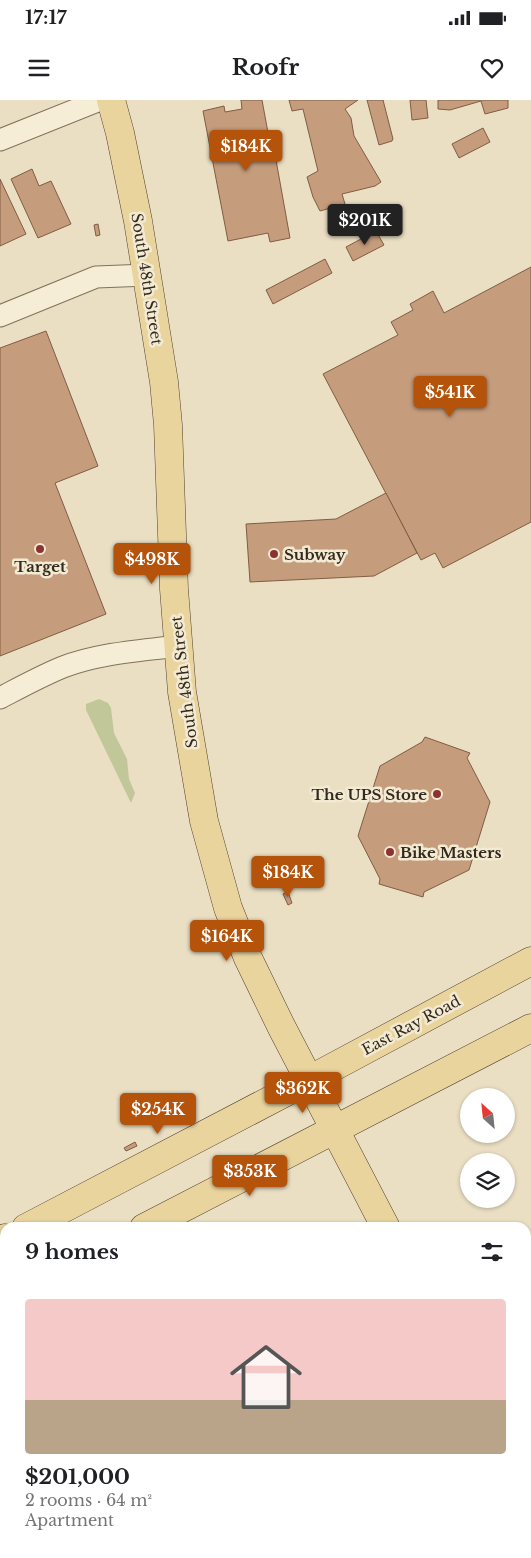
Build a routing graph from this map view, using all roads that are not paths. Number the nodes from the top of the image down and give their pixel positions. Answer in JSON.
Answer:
{"nodes":[{"id":1,"x":100,"y":100,"type":"edge"},
{"id":2,"x":111,"y":100,"type":"edge"},
{"id":3,"x":0,"y":140,"type":"edge"},
{"id":4,"x":148,"y":275,"type":"junction"},
{"id":5,"x":0,"y":316,"type":"edge"},
{"id":6,"x":178,"y":646,"type":"junction"},
{"id":7,"x":0,"y":698,"type":"edge"},
{"id":8,"x":531,"y":961,"type":"edge"},
{"id":9,"x":531,"y":1028,"type":"edge"},
{"id":10,"x":309,"y":1080,"type":"junction"},
{"id":11,"x":335,"y":1128,"type":"junction"},
{"id":12,"x":37,"y":1222,"type":"edge"},
{"id":13,"x":155,"y":1222,"type":"edge"},
{"id":14,"x":383,"y":1222,"type":"edge"}],
"edges":[{"from":1,"to":3,"type":"street"},
{"from":2,"to":4,"type":"main road","name":"South 48th Street"},
{"from":4,"to":5,"type":"street"},
{"from":4,"to":6,"type":"main road","name":"South 48th Street"},
{"from":6,"to":7,"type":"street"},
{"from":6,"to":10,"type":"main road","name":"South 48th Street"},
{"from":8,"to":10,"type":"main road","name":"East Ray Road"},
{"from":9,"to":11,"type":"main road"},
{"from":10,"to":11,"type":"main road","name":"South 48th Street"},
{"from":10,"to":12,"type":"main road","name":"East Ray Road"},
{"from":11,"to":13,"type":"main road"},
{"from":11,"to":14,"type":"main road","name":"South 48th Street"}]}
